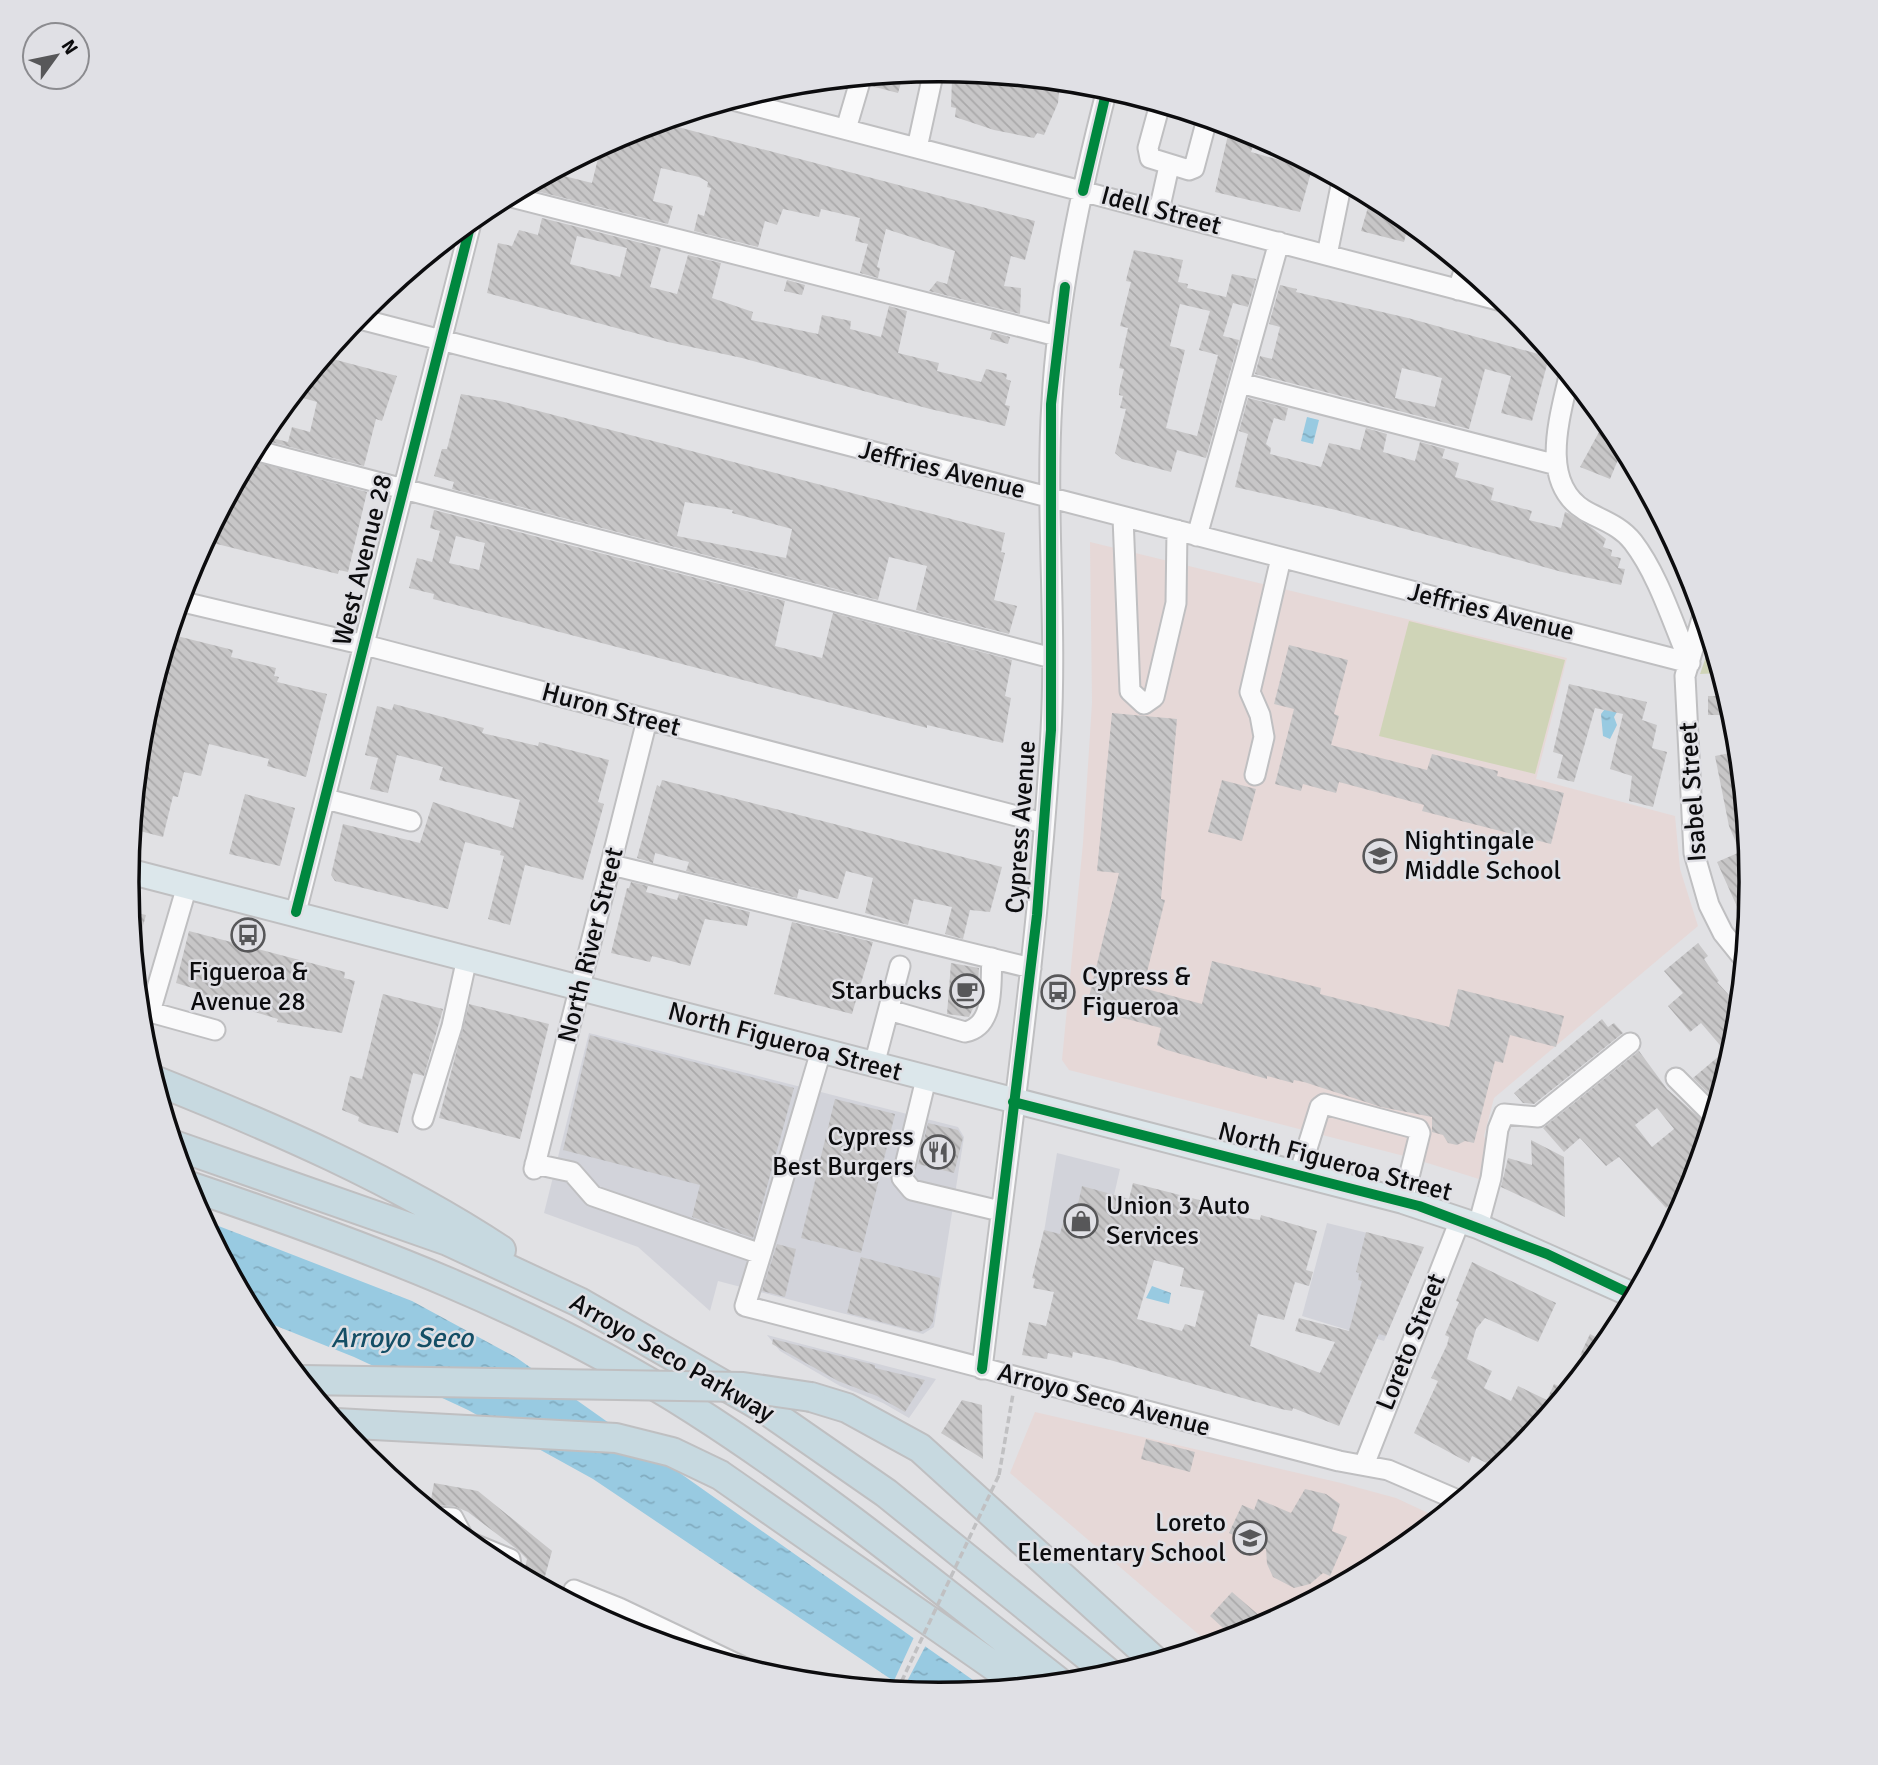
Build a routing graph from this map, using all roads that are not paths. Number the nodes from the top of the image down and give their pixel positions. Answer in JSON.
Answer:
{"nodes":[{"id":1,"x":932,"y":82,"type":"edge"},
{"id":2,"x":858,"y":87,"type":"edge"},
{"id":3,"x":1104,"y":100,"type":"edge"},
{"id":4,"x":752,"y":105,"type":"edge"},
{"id":5,"x":1157,"y":113,"type":"edge"},
{"id":6,"x":1205,"y":128,"type":"edge"},
{"id":7,"x":846,"y":130,"type":"junction"},
{"id":8,"x":917,"y":148,"type":"junction"},
{"id":9,"x":1169,"y":166,"type":"junction"},
{"id":10,"x":1340,"y":190,"type":"edge"},
{"id":11,"x":1083,"y":191,"type":"junction"},
{"id":12,"x":521,"y":200,"type":"edge"},
{"id":13,"x":1159,"y":211,"type":"junction"},
{"id":14,"x":468,"y":236,"type":"edge"},
{"id":15,"x":1279,"y":242,"type":"junction"},
{"id":16,"x":1327,"y":255,"type":"junction"},
{"id":17,"x":1462,"y":277,"type":"edge"},
{"id":18,"x":1458,"y":289,"type":"junction"},
{"id":19,"x":1482,"y":296,"type":"edge"},
{"id":20,"x":369,"y":321,"type":"edge"},
{"id":21,"x":1057,"y":337,"type":"junction"},
{"id":22,"x":442,"y":340,"type":"junction"},
{"id":23,"x":1240,"y":383,"type":"junction"},
{"id":24,"x":1567,"y":386,"type":"edge"},
{"id":25,"x":265,"y":453,"type":"edge"},
{"id":26,"x":1556,"y":465,"type":"junction"},
{"id":27,"x":404,"y":489,"type":"junction"},
{"id":28,"x":1051,"y":498,"type":"junction"},
{"id":29,"x":1123,"y":517,"type":"junction"},
{"id":30,"x":1177,"y":530,"type":"junction"},
{"id":31,"x":1198,"y":536,"type":"junction"},
{"id":32,"x":1281,"y":558,"type":"junction"},
{"id":33,"x":189,"y":603,"type":"edge"},
{"id":34,"x":1699,"y":631,"type":"edge"},
{"id":35,"x":365,"y":645,"type":"junction"},
{"id":36,"x":1052,"y":658,"type":"junction"},
{"id":37,"x":1690,"y":663,"type":"junction"},
{"id":38,"x":647,"y":720,"type":"junction"},
{"id":39,"x":1255,"y":775,"type":"dead end"},
{"id":40,"x":326,"y":799,"type":"junction"},
{"id":41,"x":411,"y":821,"type":"dead end"},
{"id":42,"x":1043,"y":823,"type":"junction"},
{"id":43,"x":612,"y":865,"type":"junction"},
{"id":44,"x":139,"y":874,"type":"edge"},
{"id":45,"x":187,"y":886,"type":"junction"},
{"id":46,"x":296,"y":912,"type":"junction"},
{"id":47,"x":1736,"y":950,"type":"edge"},
{"id":48,"x":467,"y":958,"type":"junction"},
{"id":49,"x":992,"y":958,"type":"junction"},
{"id":50,"x":900,"y":966,"type":"dead end"},
{"id":51,"x":1031,"y":968,"type":"junction"},
{"id":52,"x":580,"y":988,"type":"junction"},
{"id":53,"x":889,"y":1010,"type":"junction"},
{"id":54,"x":215,"y":1030,"type":"dead end"},
{"id":55,"x":1630,"y":1043,"type":"dead end"},
{"id":56,"x":821,"y":1051,"type":"junction"},
{"id":57,"x":874,"y":1065,"type":"junction"},
{"id":58,"x":1676,"y":1078,"type":"dead end"},
{"id":59,"x":926,"y":1079,"type":"junction"},
{"id":60,"x":165,"y":1084,"type":"edge"},
{"id":61,"x":1013,"y":1102,"type":"junction"},
{"id":62,"x":1706,"y":1108,"type":"edge"},
{"id":63,"x":423,"y":1119,"type":"dead end"},
{"id":64,"x":184,"y":1149,"type":"edge"},
{"id":65,"x":1299,"y":1174,"type":"junction"},
{"id":66,"x":200,"y":1190,"type":"edge"},
{"id":67,"x":1403,"y":1201,"type":"junction"},
{"id":68,"x":1000,"y":1211,"type":"junction"},
{"id":69,"x":1469,"y":1223,"type":"junction"},
{"id":70,"x":761,"y":1254,"type":"junction"},
{"id":71,"x":1626,"y":1292,"type":"edge"},
{"id":72,"x":579,"y":1302,"type":"junction"},
{"id":73,"x":982,"y":1368,"type":"junction"},
{"id":74,"x":312,"y":1380,"type":"edge"},
{"id":75,"x":350,"y":1424,"type":"edge"},
{"id":76,"x":1364,"y":1465,"type":"junction"},
{"id":77,"x":1451,"y":1497,"type":"edge"},
{"id":78,"x":573,"y":1594,"type":"edge"},
{"id":79,"x":605,"y":1609,"type":"edge"},
{"id":80,"x":1148,"y":1654,"type":"edge"},
{"id":81,"x":1100,"y":1666,"type":"edge"},
{"id":82,"x":1050,"y":1675,"type":"edge"},
{"id":83,"x":1012,"y":1679,"type":"edge"}],
"edges":[{"from":1,"to":8,"type":"street"},
{"from":2,"to":7,"type":"street"},
{"from":3,"to":11,"type":"street","name":"Cypress Avenue"},
{"from":4,"to":7,"type":"street","name":"Idell Street"},
{"from":5,"to":9,"type":"street"},
{"from":6,"to":9,"type":"street"},
{"from":7,"to":8,"type":"street","name":"Idell Street"},
{"from":8,"to":11,"type":"street","name":"Idell Street"},
{"from":9,"to":13,"type":"street"},
{"from":10,"to":16,"type":"street"},
{"from":11,"to":13,"type":"street","name":"Idell Street"},
{"from":11,"to":21,"type":"street","name":"Cypress Avenue"},
{"from":12,"to":21,"type":"street"},
{"from":13,"to":15,"type":"street","name":"Idell Street"},
{"from":14,"to":22,"type":"street","name":"West Avenue 28"},
{"from":15,"to":16,"type":"street","name":"Idell Street"},
{"from":15,"to":23,"type":"street"},
{"from":16,"to":18,"type":"street","name":"Idell Street"},
{"from":17,"to":18,"type":"street"},
{"from":18,"to":19,"type":"street","name":"Idell Street"},
{"from":20,"to":22,"type":"street","name":"Jeffries Avenue"},
{"from":21,"to":28,"type":"street","name":"Cypress Avenue"},
{"from":22,"to":27,"type":"street","name":"West Avenue 28"},
{"from":22,"to":28,"type":"street","name":"Jeffries Avenue"},
{"from":23,"to":26,"type":"street"},
{"from":23,"to":31,"type":"street"},
{"from":24,"to":26,"type":"street"},
{"from":25,"to":27,"type":"street"},
{"from":26,"to":37,"type":"street"},
{"from":27,"to":35,"type":"street","name":"West Avenue 28"},
{"from":27,"to":36,"type":"street"},
{"from":28,"to":29,"type":"street","name":"Jeffries Avenue"},
{"from":28,"to":36,"type":"street","name":"Cypress Avenue"},
{"from":29,"to":30,"type":"street","name":"Jeffries Avenue"},
{"from":29,"to":30,"type":"street"},
{"from":30,"to":31,"type":"street","name":"Jeffries Avenue"},
{"from":31,"to":32,"type":"street","name":"Jeffries Avenue"},
{"from":32,"to":37,"type":"street","name":"Jeffries Avenue"},
{"from":32,"to":39,"type":"street"},
{"from":33,"to":35,"type":"street","name":"Huron Street"},
{"from":34,"to":37,"type":"street","name":"Isabel Street"},
{"from":35,"to":38,"type":"street","name":"Huron Street"},
{"from":35,"to":40,"type":"street","name":"West Avenue 28"},
{"from":36,"to":42,"type":"street","name":"Cypress Avenue"},
{"from":37,"to":47,"type":"street","name":"Isabel Street"},
{"from":38,"to":42,"type":"street","name":"Huron Street"},
{"from":38,"to":43,"type":"street","name":"North River Street"},
{"from":40,"to":41,"type":"street"},
{"from":40,"to":46,"type":"street","name":"West Avenue 28"},
{"from":42,"to":51,"type":"street","name":"Cypress Avenue"},
{"from":43,"to":49,"type":"street"},
{"from":43,"to":52,"type":"street","name":"North River Street"},
{"from":44,"to":45,"type":"main road","name":"North Figueroa Street"},
{"from":45,"to":46,"type":"main road","name":"North Figueroa Street"},
{"from":45,"to":54,"type":"street"},
{"from":46,"to":48,"type":"main road","name":"North Figueroa Street"},
{"from":48,"to":52,"type":"main road","name":"North Figueroa Street"},
{"from":48,"to":63,"type":"street"},
{"from":49,"to":51,"type":"street"},
{"from":49,"to":53,"type":"street"},
{"from":50,"to":53,"type":"street"},
{"from":51,"to":61,"type":"street","name":"Cypress Avenue"},
{"from":52,"to":56,"type":"main road","name":"North Figueroa Street"},
{"from":52,"to":70,"type":"street","name":"North River Street"},
{"from":53,"to":57,"type":"street"},
{"from":55,"to":69,"type":"street","name":"Loreto Street"},
{"from":56,"to":57,"type":"main road","name":"North Figueroa Street"},
{"from":56,"to":70,"type":"street"},
{"from":57,"to":59,"type":"main road","name":"North Figueroa Street"},
{"from":58,"to":62,"type":"street"},
{"from":59,"to":61,"type":"main road","name":"North Figueroa Street"},
{"from":59,"to":68,"type":"street"},
{"from":60,"to":72,"type":"highway"},
{"from":61,"to":65,"type":"main road","name":"North Figueroa Street"},
{"from":61,"to":68,"type":"street","name":"Cypress Avenue"},
{"from":64,"to":72,"type":"highway","name":"Arroyo Seco Parkway"},
{"from":65,"to":67,"type":"main road","name":"North Figueroa Street"},
{"from":65,"to":67,"type":"street"},
{"from":66,"to":82,"type":"highway","name":"Arroyo Seco Parkway"},
{"from":67,"to":69,"type":"main road","name":"North Figueroa Street"},
{"from":68,"to":73,"type":"street","name":"Cypress Avenue"},
{"from":69,"to":71,"type":"main road","name":"North Figueroa Street"},
{"from":69,"to":76,"type":"street","name":"Loreto Street"},
{"from":70,"to":73,"type":"street","name":"Arroyo Seco Avenue"},
{"from":72,"to":81,"type":"highway","name":"Arroyo Seco Parkway"},
{"from":73,"to":76,"type":"street","name":"Arroyo Seco Avenue"},
{"from":74,"to":80,"type":"highway","bridge":true},
{"from":75,"to":83,"type":"highway"},
{"from":76,"to":77,"type":"street","name":"Arroyo Seco Avenue"},
{"from":78,"to":79,"type":"street"}]}
